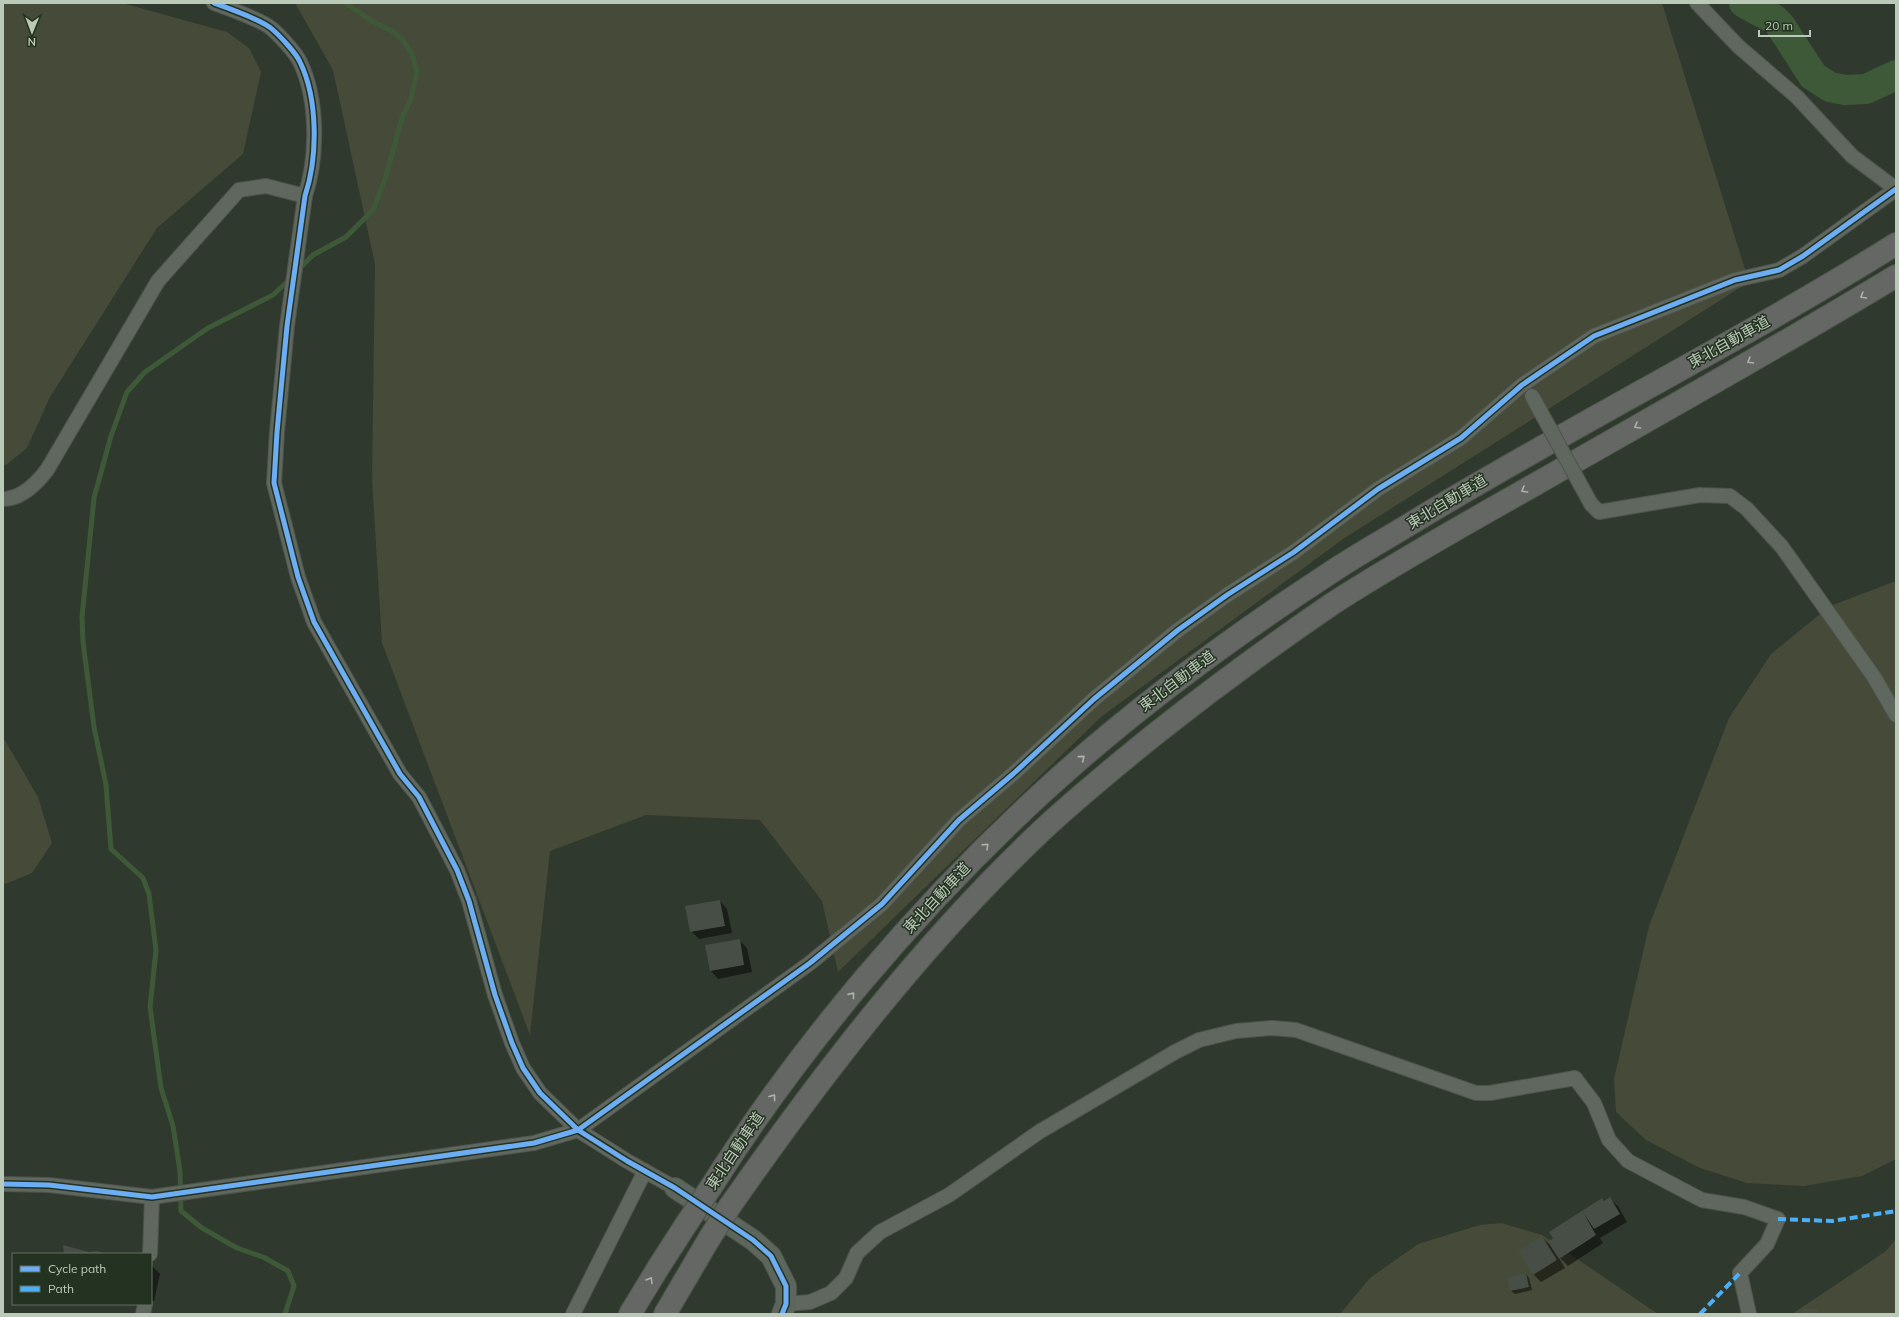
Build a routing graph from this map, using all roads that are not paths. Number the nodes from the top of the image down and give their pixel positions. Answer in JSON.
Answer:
{"nodes":[{"id":1,"x":214,"y":3,"type":"edge"},
{"id":2,"x":1697,"y":3,"type":"edge"},
{"id":3,"x":305,"y":196,"type":"junction"},
{"id":4,"x":1896,"y":244,"type":"edge"},
{"id":5,"x":1896,"y":276,"type":"edge"},
{"id":6,"x":1522,"y":385,"type":"junction"},
{"id":7,"x":3,"y":499,"type":"edge"},
{"id":8,"x":1896,"y":715,"type":"edge"},
{"id":9,"x":578,"y":1130,"type":"junction"},
{"id":10,"x":645,"y":1171,"type":"junction"},
{"id":11,"x":3,"y":1184,"type":"edge"},
{"id":12,"x":675,"y":1188,"type":"joint"},
{"id":13,"x":158,"y":1196,"type":"junction"},
{"id":14,"x":150,"y":1253,"type":"edge"},
{"id":15,"x":784,"y":1309,"type":"edge"},
{"id":16,"x":573,"y":1314,"type":"edge"},
{"id":17,"x":630,"y":1314,"type":"edge"},
{"id":18,"x":665,"y":1314,"type":"edge"},
{"id":19,"x":1749,"y":1314,"type":"edge"}],
"edges":[{"from":1,"to":3,"type":"street"},
{"from":2,"to":6,"type":"street"},
{"from":3,"to":7,"type":"street"},
{"from":3,"to":9,"type":"street"},
{"from":17,"to":4,"type":"highway","name":"東北自動車道","one_way":true,"bridge":true},
{"from":5,"to":18,"type":"highway","name":"東北自動車道","one_way":true,"bridge":true},
{"from":6,"to":8,"type":"street","bridge":true},
{"from":6,"to":9,"type":"street"},
{"from":9,"to":10,"type":"street"},
{"from":9,"to":13,"type":"street"},
{"from":10,"to":12,"type":"street"},
{"from":10,"to":16,"type":"street"},
{"from":11,"to":13,"type":"street"},
{"from":12,"to":15,"type":"street"},
{"from":13,"to":14,"type":"street"},
{"from":15,"to":19,"type":"street"}]}
